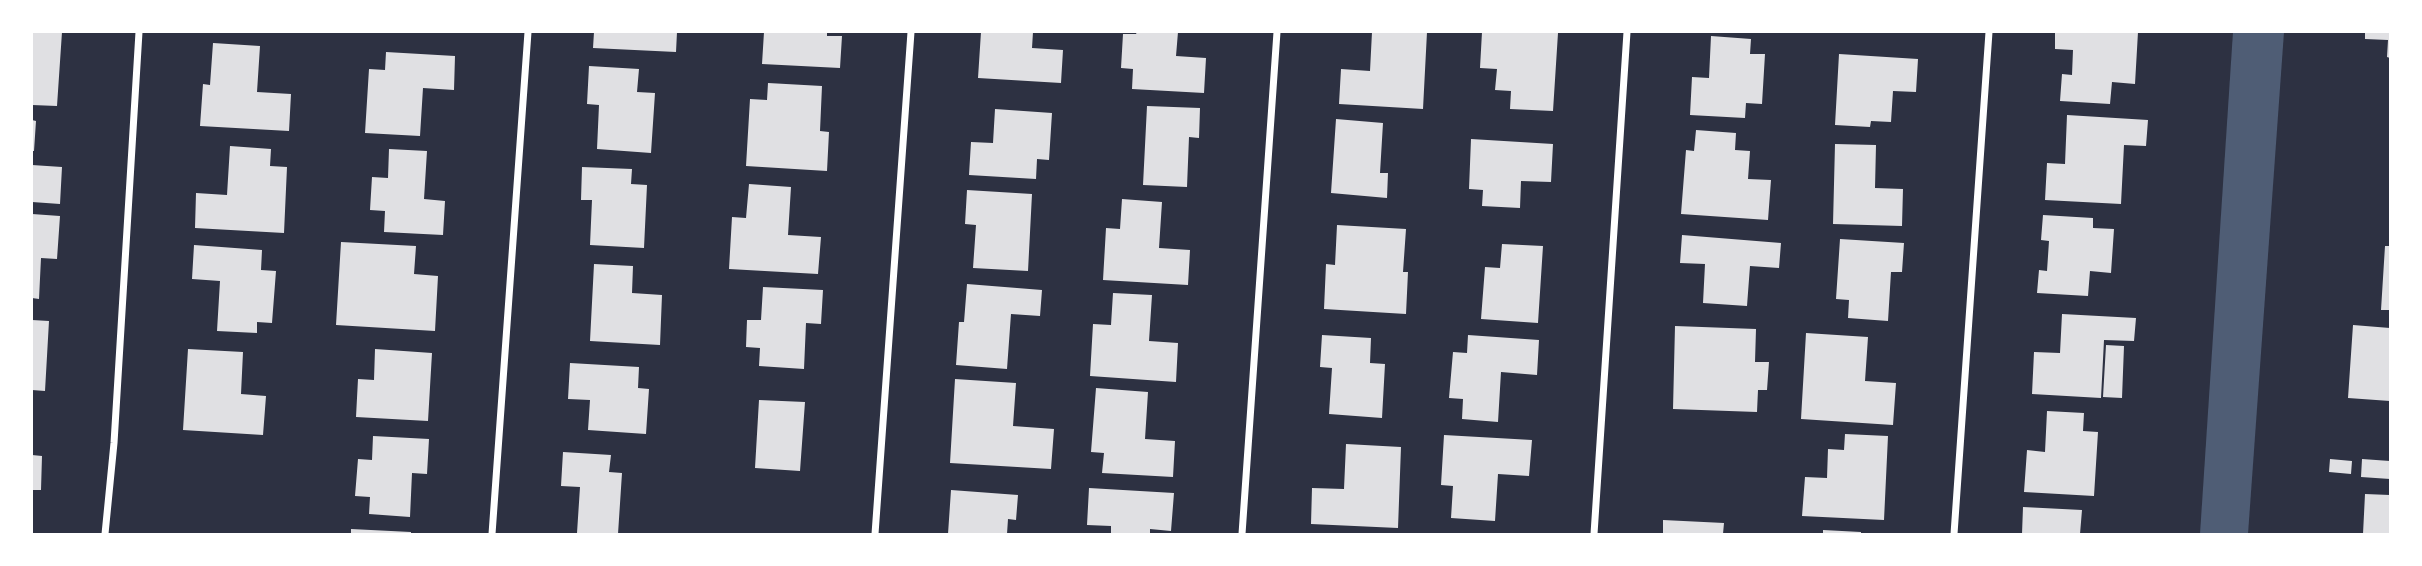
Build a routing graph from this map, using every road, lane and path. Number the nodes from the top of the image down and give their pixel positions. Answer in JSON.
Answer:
{"nodes":[{"id":1,"x":139,"y":32,"type":"edge"},
{"id":2,"x":528,"y":32,"type":"edge"},
{"id":3,"x":911,"y":32,"type":"edge"},
{"id":4,"x":1277,"y":32,"type":"edge"},
{"id":5,"x":1627,"y":32,"type":"edge"},
{"id":6,"x":1989,"y":32,"type":"edge"},
{"id":7,"x":106,"y":534,"type":"edge"},
{"id":8,"x":492,"y":534,"type":"edge"},
{"id":9,"x":875,"y":534,"type":"edge"},
{"id":10,"x":1242,"y":534,"type":"edge"},
{"id":11,"x":1594,"y":534,"type":"edge"},
{"id":12,"x":1954,"y":534,"type":"edge"}],
"edges":[{"from":1,"to":7,"type":"street"},
{"from":2,"to":8,"type":"street"},
{"from":3,"to":9,"type":"street"},
{"from":4,"to":10,"type":"street"},
{"from":5,"to":11,"type":"street"},
{"from":6,"to":12,"type":"street"}]}
